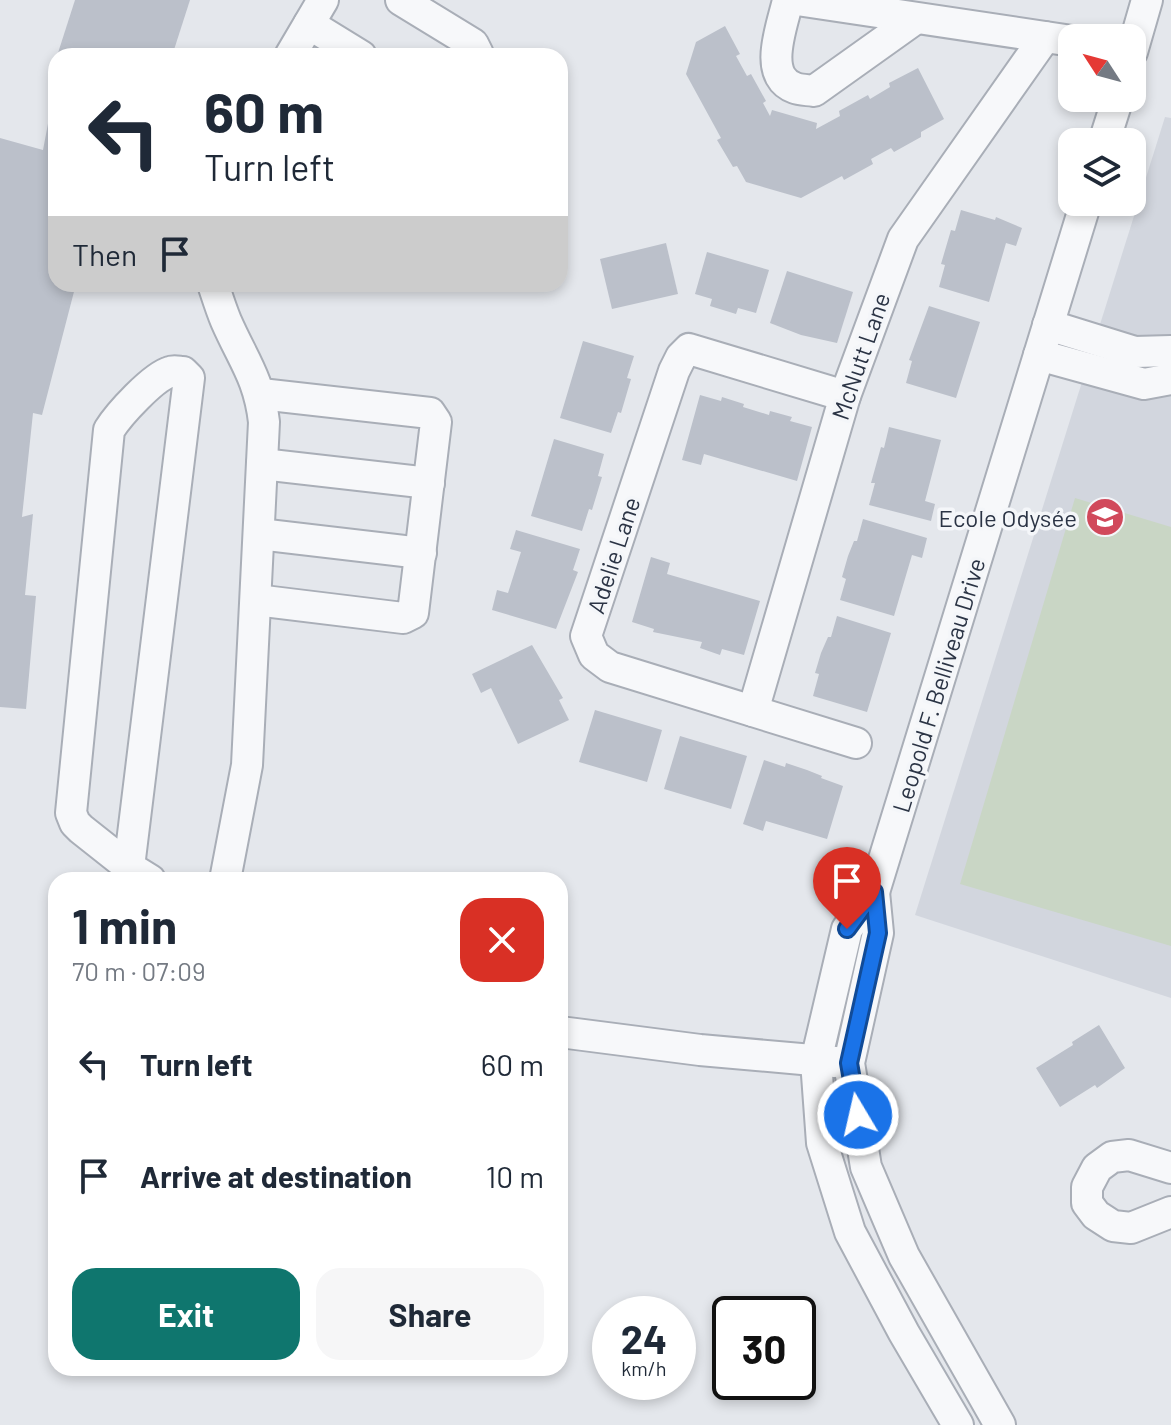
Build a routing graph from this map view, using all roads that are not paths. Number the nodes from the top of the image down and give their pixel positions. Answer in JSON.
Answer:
{"nodes":[{"id":1,"x":401,"y":0,"type":"edge"},
{"id":2,"x":788,"y":0,"type":"edge"},
{"id":3,"x":797,"y":0,"type":"edge"},
{"id":4,"x":1147,"y":0,"type":"edge"},
{"id":5,"x":874,"y":6,"type":"edge"},
{"id":6,"x":316,"y":12,"type":"edge"},
{"id":7,"x":915,"y":19,"type":"junction"},
{"id":8,"x":1140,"y":24,"type":"edge"},
{"id":9,"x":1058,"y":39,"type":"edge"},
{"id":10,"x":295,"y":48,"type":"edge"},
{"id":11,"x":353,"y":48,"type":"edge"},
{"id":12,"x":475,"y":48,"type":"edge"},
{"id":13,"x":1082,"y":216,"type":"edge"},
{"id":14,"x":216,"y":292,"type":"edge"},
{"id":15,"x":1048,"y":325,"type":"junction"},
{"id":16,"x":1163,"y":352,"type":"edge"},
{"id":17,"x":1039,"y":355,"type":"junction"},
{"id":18,"x":1162,"y":386,"type":"edge"},
{"id":19,"x":261,"y":394,"type":"junction"},
{"id":20,"x":845,"y":396,"type":"junction"},
{"id":21,"x":262,"y":464,"type":"junction"},
{"id":22,"x":429,"y":483,"type":"junction"},
{"id":23,"x":259,"y":534,"type":"junction"},
{"id":24,"x":421,"y":553,"type":"junction"},
{"id":25,"x":256,"y":600,"type":"junction"},
{"id":26,"x":753,"y":711,"type":"junction"},
{"id":27,"x":856,"y":743,"type":"dead end"},
{"id":28,"x":136,"y":872,"type":"edge"},
{"id":29,"x":139,"y":872,"type":"edge"},
{"id":30,"x":227,"y":872,"type":"edge"},
{"id":31,"x":874,"y":892,"type":"junction"},
{"id":32,"x":568,"y":1033,"type":"edge"},
{"id":33,"x":816,"y":1061,"type":"junction"},
{"id":34,"x":849,"y":1063,"type":"junction"},
{"id":35,"x":1171,"y":1168,"type":"edge"},
{"id":36,"x":1171,"y":1212,"type":"edge"},
{"id":37,"x":958,"y":1425,"type":"edge"},
{"id":38,"x":1000,"y":1425,"type":"edge"}],
"edges":[{"from":1,"to":12,"type":"street"},
{"from":2,"to":7,"type":"street"},
{"from":3,"to":5,"type":"street"},
{"from":4,"to":8,"type":"street"},
{"from":5,"to":7,"type":"street"},
{"from":6,"to":10,"type":"street"},
{"from":6,"to":11,"type":"street"},
{"from":7,"to":9,"type":"street"},
{"from":9,"to":20,"type":"street","name":"McNutt Lane"},
{"from":13,"to":15,"type":"street","name":"Leopold F. Belliveau Drive"},
{"from":14,"to":19,"type":"street"},
{"from":15,"to":16,"type":"street"},
{"from":15,"to":17,"type":"street","name":"Leopold F. Belliveau Drive"},
{"from":16,"to":18,"type":"street"},
{"from":17,"to":18,"type":"street"},
{"from":17,"to":31,"type":"street","name":"Leopold F. Belliveau Drive"},
{"from":19,"to":21,"type":"street"},
{"from":19,"to":22,"type":"street"},
{"from":20,"to":26,"type":"street","name":"McNutt Lane"},
{"from":20,"to":26,"type":"street","name":"Adelie Lane"},
{"from":21,"to":22,"type":"street"},
{"from":21,"to":23,"type":"street"},
{"from":22,"to":24,"type":"street"},
{"from":23,"to":24,"type":"street"},
{"from":23,"to":25,"type":"street"},
{"from":24,"to":25,"type":"street"},
{"from":25,"to":30,"type":"street"},
{"from":26,"to":27,"type":"street","name":"Adelie Lane"},
{"from":28,"to":29,"type":"street"},
{"from":31,"to":33,"type":"street","name":"Leopold F. Belliveau Drive"},
{"from":31,"to":34,"type":"street","name":"Leopold F. Belliveau Drive"},
{"from":32,"to":33,"type":"street"},
{"from":33,"to":34,"type":"street"},
{"from":33,"to":37,"type":"street","name":"Leopold F. Belliveau Drive"},
{"from":34,"to":38,"type":"street","name":"Leopold F. Belliveau Drive"},
{"from":35,"to":36,"type":"street"}]}
